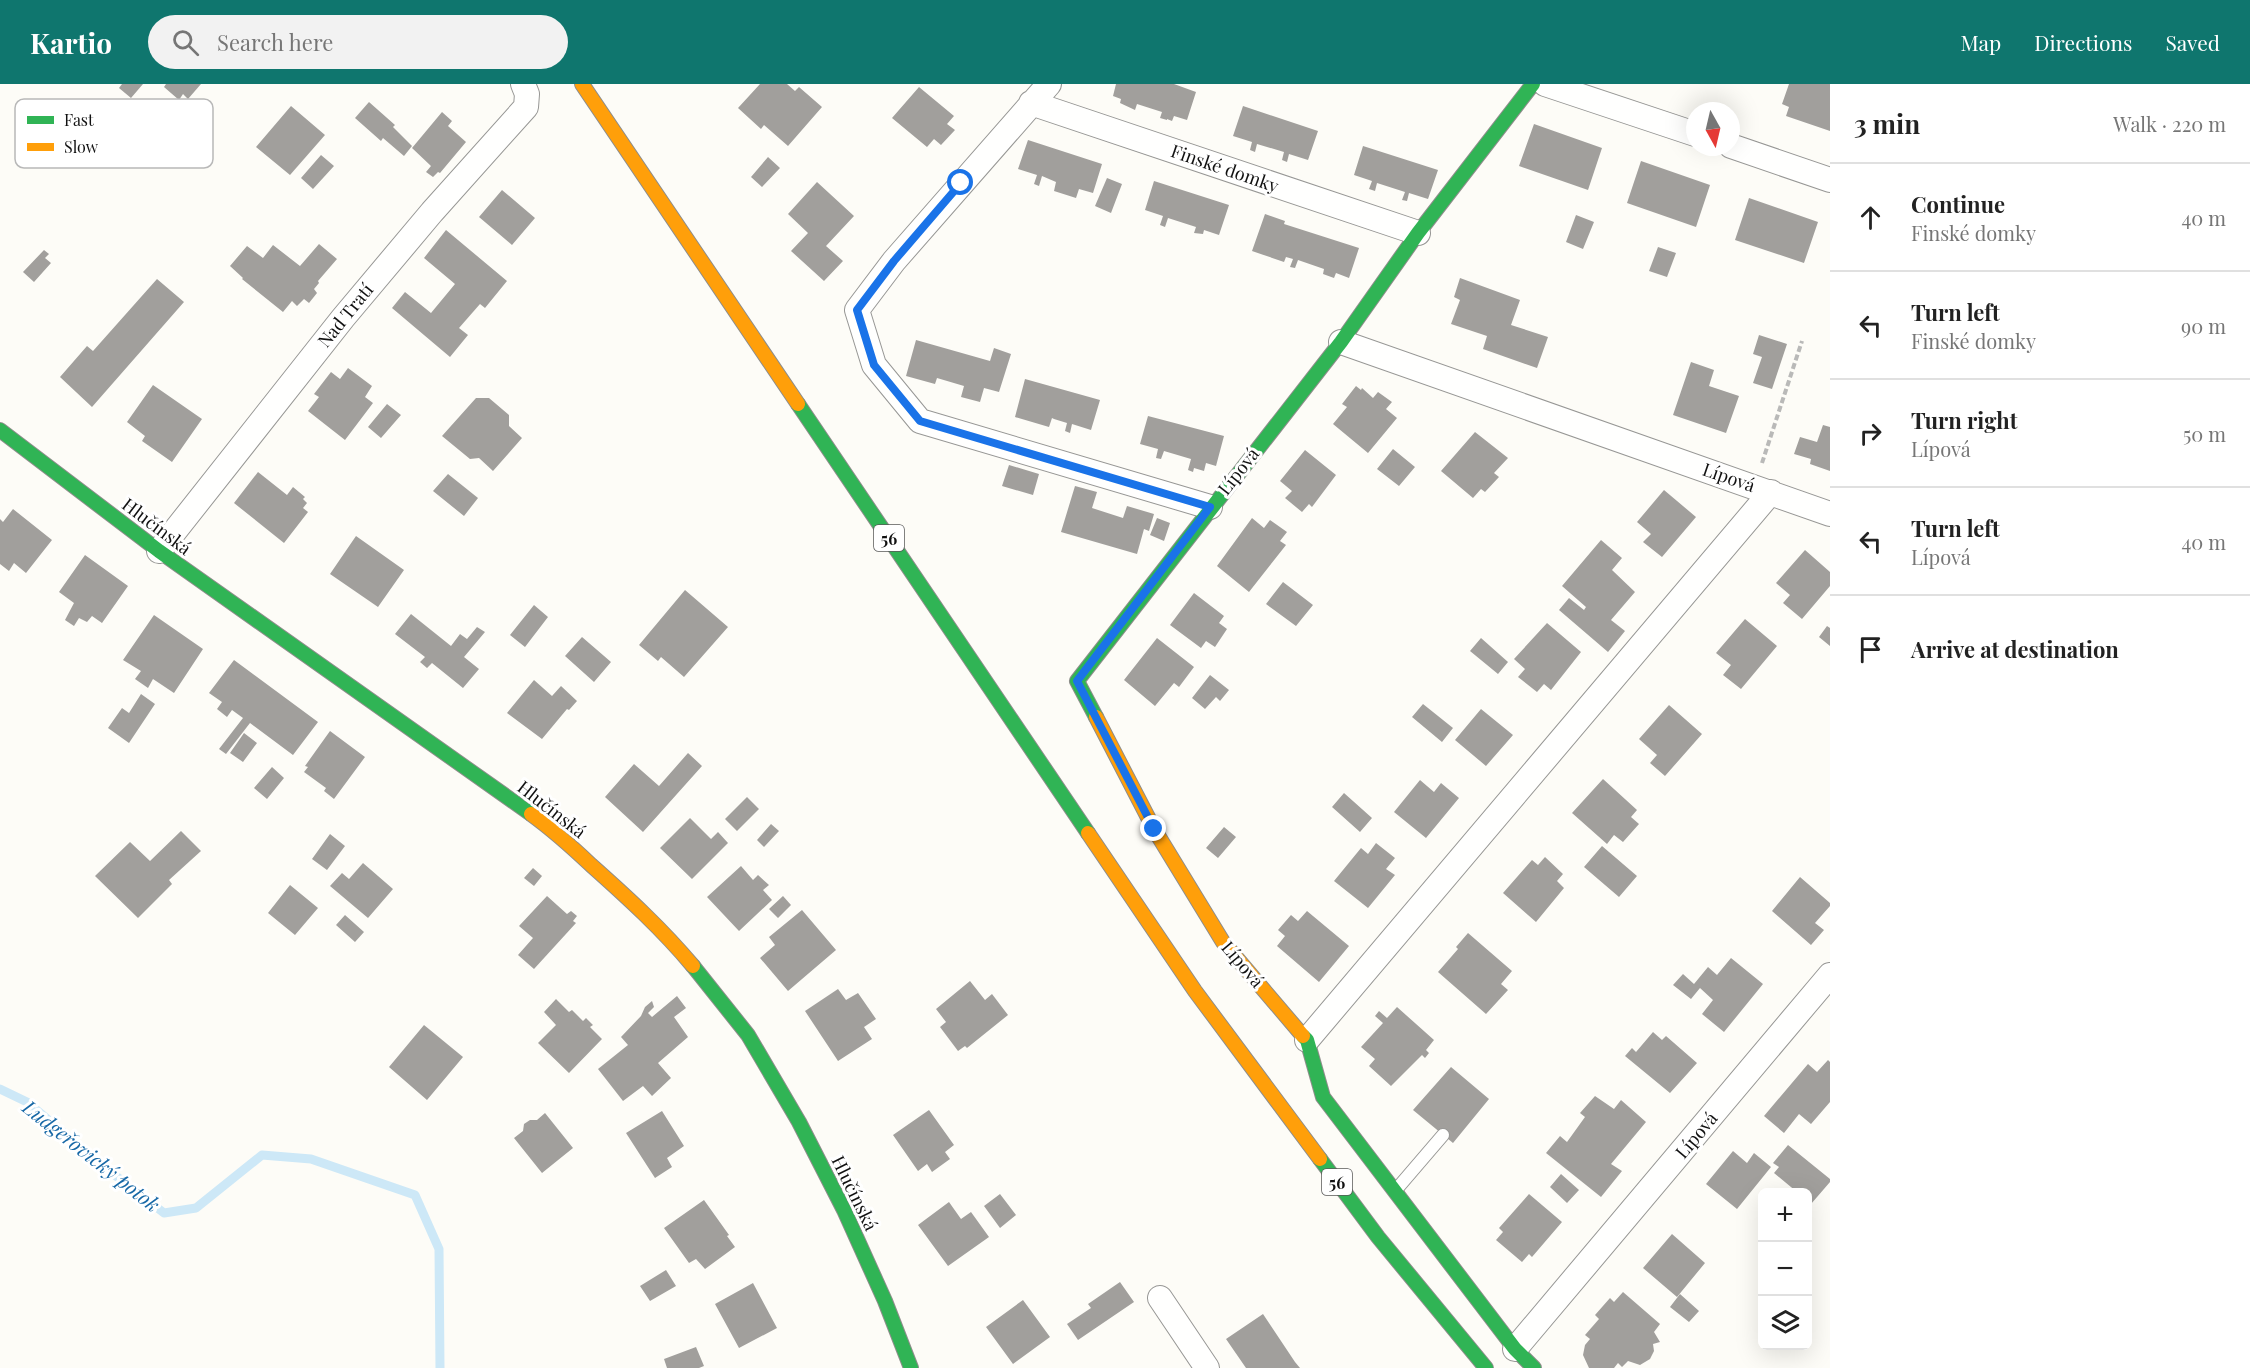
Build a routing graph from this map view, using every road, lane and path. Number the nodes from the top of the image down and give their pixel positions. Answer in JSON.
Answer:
{"nodes":[{"id":1,"x":523,"y":84,"type":"edge"},
{"id":2,"x":582,"y":84,"type":"edge"},
{"id":3,"x":1049,"y":84,"type":"edge"},
{"id":4,"x":1533,"y":84,"type":"edge"},
{"id":5,"x":1545,"y":84,"type":"edge"},
{"id":6,"x":1031,"y":102,"type":"junction"},
{"id":7,"x":1686,"y":131,"type":"edge"},
{"id":8,"x":1740,"y":150,"type":"edge"},
{"id":9,"x":1830,"y":180,"type":"edge"},
{"id":10,"x":1418,"y":233,"type":"junction"},
{"id":11,"x":1802,"y":341,"type":"dead end"},
{"id":12,"x":1341,"y":342,"type":"junction"},
{"id":13,"x":0,"y":430,"type":"edge"},
{"id":14,"x":1763,"y":489,"type":"junction"},
{"id":15,"x":1210,"y":507,"type":"junction"},
{"id":16,"x":1830,"y":514,"type":"edge"},
{"id":17,"x":159,"y":550,"type":"junction"},
{"id":18,"x":1830,"y":975,"type":"edge"},
{"id":19,"x":1306,"y":1040,"type":"junction"},
{"id":20,"x":1443,"y":1135,"type":"dead end"},
{"id":21,"x":1394,"y":1193,"type":"junction"},
{"id":22,"x":1160,"y":1298,"type":"dead end"},
{"id":23,"x":1515,"y":1349,"type":"junction"},
{"id":24,"x":911,"y":1368,"type":"edge"},
{"id":25,"x":1207,"y":1368,"type":"edge"},
{"id":26,"x":1486,"y":1368,"type":"edge"},
{"id":27,"x":1534,"y":1368,"type":"edge"}],
"edges":[{"from":1,"to":17,"type":"street","name":"Nad Tratí"},
{"from":2,"to":26,"type":"street","number":"56"},
{"from":3,"to":6,"type":"street"},
{"from":4,"to":10,"type":"street"},
{"from":5,"to":7,"type":"street"},
{"from":6,"to":10,"type":"street","name":"Finské domky"},
{"from":6,"to":15,"type":"street"},
{"from":8,"to":9,"type":"street"},
{"from":10,"to":12,"type":"street"},
{"from":11,"to":14,"type":"path"},
{"from":12,"to":14,"type":"street","name":"Lípová"},
{"from":12,"to":15,"type":"street","name":"Lípová"},
{"from":13,"to":17,"type":"street","name":"Hlučínská"},
{"from":14,"to":16,"type":"street","name":"Lípová"},
{"from":14,"to":19,"type":"street","name":"Lípová"},
{"from":15,"to":19,"type":"street","name":"Lípová"},
{"from":17,"to":24,"type":"street","name":"Hlučínská"},
{"from":18,"to":23,"type":"street","name":"Lípová"},
{"from":19,"to":21,"type":"street","name":"Lípová"},
{"from":20,"to":21,"type":"lane"},
{"from":21,"to":23,"type":"street","name":"Lípová"},
{"from":22,"to":25,"type":"street"},
{"from":23,"to":27,"type":"street","name":"Lípová"}]}
